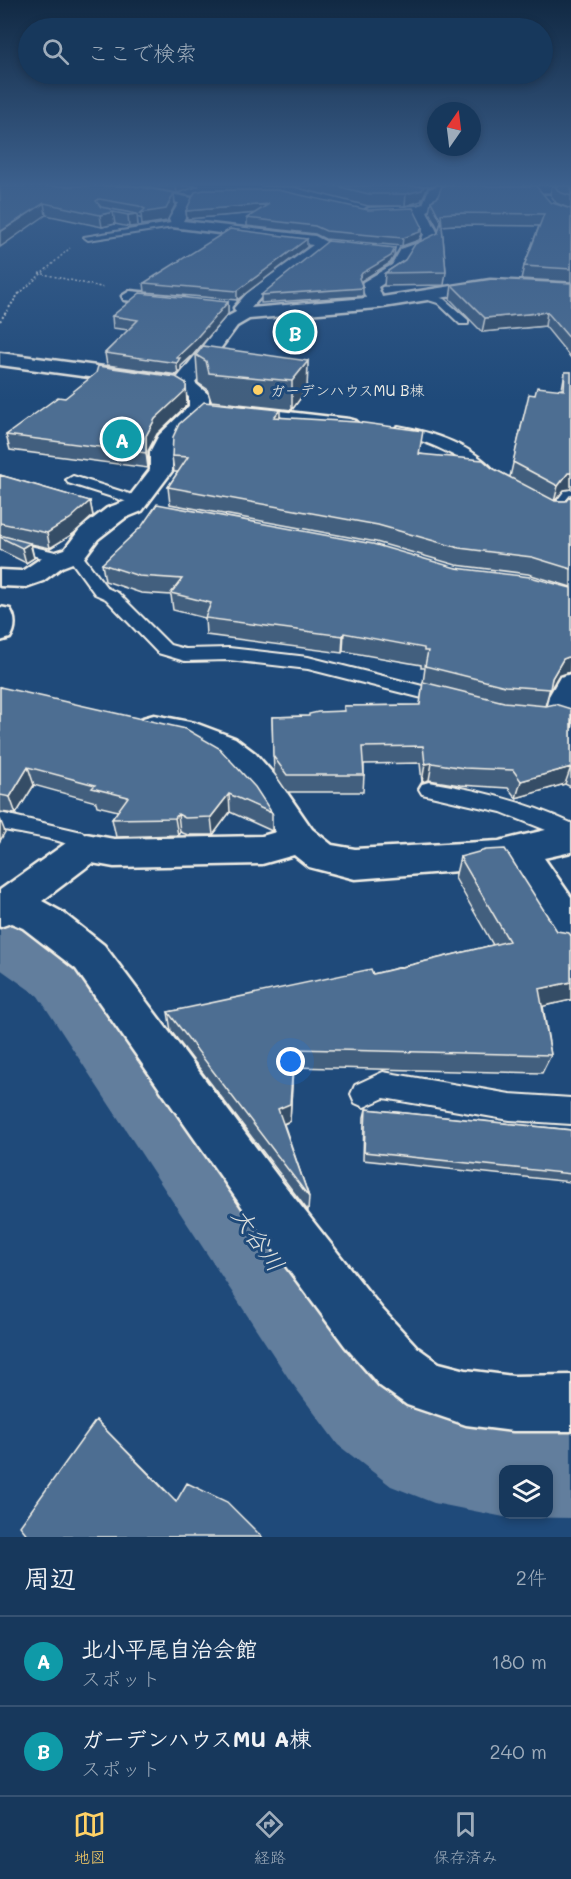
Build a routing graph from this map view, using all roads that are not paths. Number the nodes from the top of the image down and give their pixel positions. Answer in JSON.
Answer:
{"nodes":[{"id":1,"x":307,"y":258,"type":"edge"},
{"id":2,"x":400,"y":258,"type":"edge"},
{"id":3,"x":571,"y":289,"type":"edge"},
{"id":4,"x":130,"y":296,"type":"road end"},
{"id":5,"x":425,"y":296,"type":"junction"},
{"id":6,"x":197,"y":303,"type":"edge"},
{"id":7,"x":377,"y":303,"type":"junction"},
{"id":8,"x":219,"y":306,"type":"edge"},
{"id":9,"x":243,"y":311,"type":"junction"},
{"id":10,"x":464,"y":321,"type":"dead end"},
{"id":11,"x":0,"y":359,"type":"edge"},
{"id":12,"x":184,"y":384,"type":"junction"},
{"id":13,"x":199,"y":408,"type":"junction"},
{"id":14,"x":355,"y":426,"type":"edge"},
{"id":15,"x":380,"y":428,"type":"edge"},
{"id":16,"x":73,"y":480,"type":"dead end"},
{"id":17,"x":505,"y":484,"type":"edge"},
{"id":18,"x":142,"y":506,"type":"junction"},
{"id":19,"x":0,"y":543,"type":"edge"},
{"id":20,"x":67,"y":555,"type":"junction"},
{"id":21,"x":0,"y":578,"type":"edge"},
{"id":22,"x":0,"y":615,"type":"edge"},
{"id":23,"x":0,"y":632,"type":"edge"},
{"id":24,"x":0,"y":647,"type":"edge"},
{"id":25,"x":0,"y":659,"type":"edge"},
{"id":26,"x":468,"y":703,"type":"edge"},
{"id":27,"x":121,"y":720,"type":"edge"},
{"id":28,"x":429,"y":789,"type":"dead end"},
{"id":29,"x":0,"y":821,"type":"edge"},
{"id":30,"x":571,"y":832,"type":"edge"},
{"id":31,"x":571,"y":838,"type":"edge"},
{"id":32,"x":299,"y":839,"type":"junction"},
{"id":33,"x":86,"y":848,"type":"junction"},
{"id":34,"x":520,"y":852,"type":"junction"},
{"id":35,"x":2,"y":908,"type":"edge"},
{"id":36,"x":571,"y":928,"type":"edge"},
{"id":37,"x":364,"y":1094,"type":"dead end"},
{"id":38,"x":571,"y":1111,"type":"edge"},
{"id":39,"x":571,"y":1403,"type":"edge"}],
"edges":[{"from":1,"to":9,"type":"street"},
{"from":2,"to":7,"type":"street"},
{"from":3,"to":5,"type":"street"},
{"from":4,"to":6,"type":"street"},
{"from":5,"to":7,"type":"street"},
{"from":5,"to":10,"type":"lane"},
{"from":7,"to":9,"type":"street"},
{"from":8,"to":9,"type":"street"},
{"from":9,"to":12,"type":"street"},
{"from":11,"to":12,"type":"street"},
{"from":12,"to":13,"type":"street"},
{"from":13,"to":14,"type":"street"},
{"from":13,"to":18,"type":"street"},
{"from":15,"to":17,"type":"lane"},
{"from":16,"to":18,"type":"lane"},
{"from":18,"to":20,"type":"street"},
{"from":19,"to":20,"type":"lane"},
{"from":20,"to":21,"type":"street"},
{"from":20,"to":26,"type":"lane"},
{"from":22,"to":23,"type":"street"},
{"from":24,"to":25,"type":"street"},
{"from":27,"to":32,"type":"street"},
{"from":28,"to":30,"type":"lane"},
{"from":29,"to":33,"type":"lane"},
{"from":31,"to":34,"type":"street"},
{"from":32,"to":33,"type":"street"},
{"from":32,"to":34,"type":"street"},
{"from":33,"to":35,"type":"street"},
{"from":34,"to":36,"type":"street"},
{"from":35,"to":39,"type":"street"},
{"from":37,"to":38,"type":"lane"}]}
